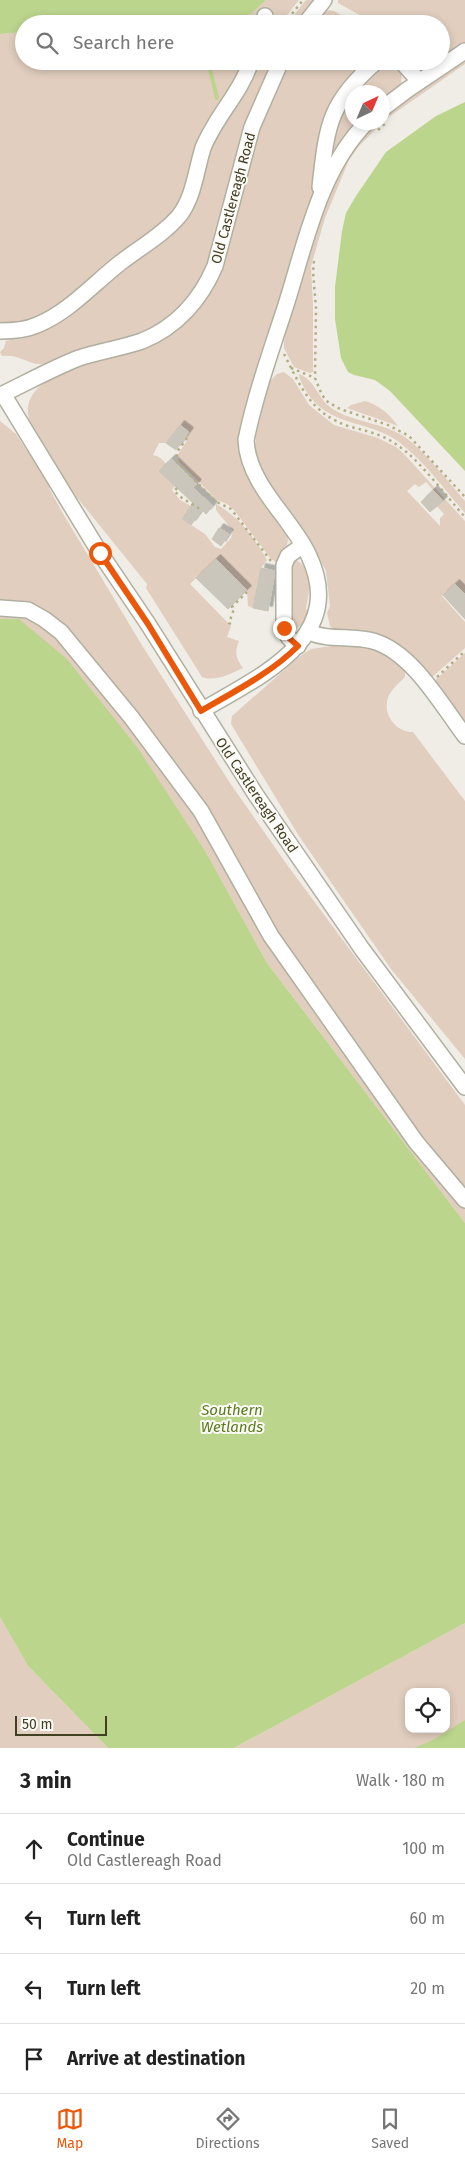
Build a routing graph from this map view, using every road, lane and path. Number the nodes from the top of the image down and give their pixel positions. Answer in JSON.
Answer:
{"nodes":[{"id":1,"x":303,"y":0,"type":"edge"},
{"id":2,"x":324,"y":0,"type":"edge"},
{"id":3,"x":291,"y":15,"type":"edge"},
{"id":4,"x":312,"y":15,"type":"edge"},
{"id":5,"x":465,"y":51,"type":"edge"},
{"id":6,"x":450,"y":61,"type":"edge"},
{"id":7,"x":247,"y":70,"type":"edge"},
{"id":8,"x":277,"y":70,"type":"edge"},
{"id":9,"x":368,"y":70,"type":"edge"},
{"id":10,"x":409,"y":70,"type":"edge"},
{"id":11,"x":436,"y":70,"type":"edge"},
{"id":12,"x":419,"y":81,"type":"junction"},
{"id":13,"x":390,"y":110,"type":"edge"},
{"id":14,"x":369,"y":130,"type":"edge"},
{"id":15,"x":317,"y":208,"type":"junction"},
{"id":16,"x":316,"y":254,"type":"dead end"},
{"id":17,"x":0,"y":331,"type":"edge"},
{"id":18,"x":276,"y":337,"type":"junction"},
{"id":19,"x":290,"y":367,"type":"junction"},
{"id":20,"x":315,"y":378,"type":"junction"},
{"id":21,"x":187,"y":438,"type":"dead end"},
{"id":22,"x":177,"y":488,"type":"dead end"},
{"id":23,"x":465,"y":497,"type":"edge"},
{"id":24,"x":200,"y":509,"type":"dead end"},
{"id":25,"x":465,"y":517,"type":"edge"},
{"id":26,"x":303,"y":546,"type":"junction"},
{"id":27,"x":273,"y":563,"type":"dead end"},
{"id":28,"x":247,"y":592,"type":"dead end"},
{"id":29,"x":0,"y":608,"type":"edge"},
{"id":30,"x":231,"y":624,"type":"dead end"},
{"id":31,"x":308,"y":632,"type":"junction"},
{"id":32,"x":298,"y":646,"type":"junction"},
{"id":33,"x":465,"y":651,"type":"edge"},
{"id":34,"x":427,"y":686,"type":"junction"},
{"id":35,"x":201,"y":711,"type":"junction"},
{"id":36,"x":465,"y":736,"type":"edge"},
{"id":37,"x":465,"y":1087,"type":"edge"},
{"id":38,"x":465,"y":1200,"type":"edge"}],
"edges":[{"from":1,"to":3,"type":"path"},
{"from":2,"to":4,"type":"street"},
{"from":5,"to":6,"type":"street"},
{"from":7,"to":17,"type":"street"},
{"from":8,"to":35,"type":"street","name":"Old Castlereagh Road"},
{"from":9,"to":15,"type":"street"},
{"from":10,"to":12,"type":"street"},
{"from":11,"to":12,"type":"street"},
{"from":12,"to":13,"type":"street"},
{"from":14,"to":15,"type":"street"},
{"from":15,"to":18,"type":"street"},
{"from":16,"to":20,"type":"path"},
{"from":18,"to":19,"type":"path"},
{"from":18,"to":26,"type":"street"},
{"from":19,"to":20,"type":"path"},
{"from":19,"to":25,"type":"path"},
{"from":20,"to":23,"type":"path"},
{"from":21,"to":27,"type":"path"},
{"from":22,"to":24,"type":"path"},
{"from":26,"to":31,"type":"street"},
{"from":26,"to":32,"type":"street"},
{"from":28,"to":30,"type":"path"},
{"from":29,"to":38,"type":"street"},
{"from":31,"to":32,"type":"street"},
{"from":31,"to":34,"type":"street"},
{"from":32,"to":35,"type":"street"},
{"from":33,"to":34,"type":"path"},
{"from":34,"to":36,"type":"street"},
{"from":35,"to":37,"type":"street","name":"Old Castlereagh Road"}]}
